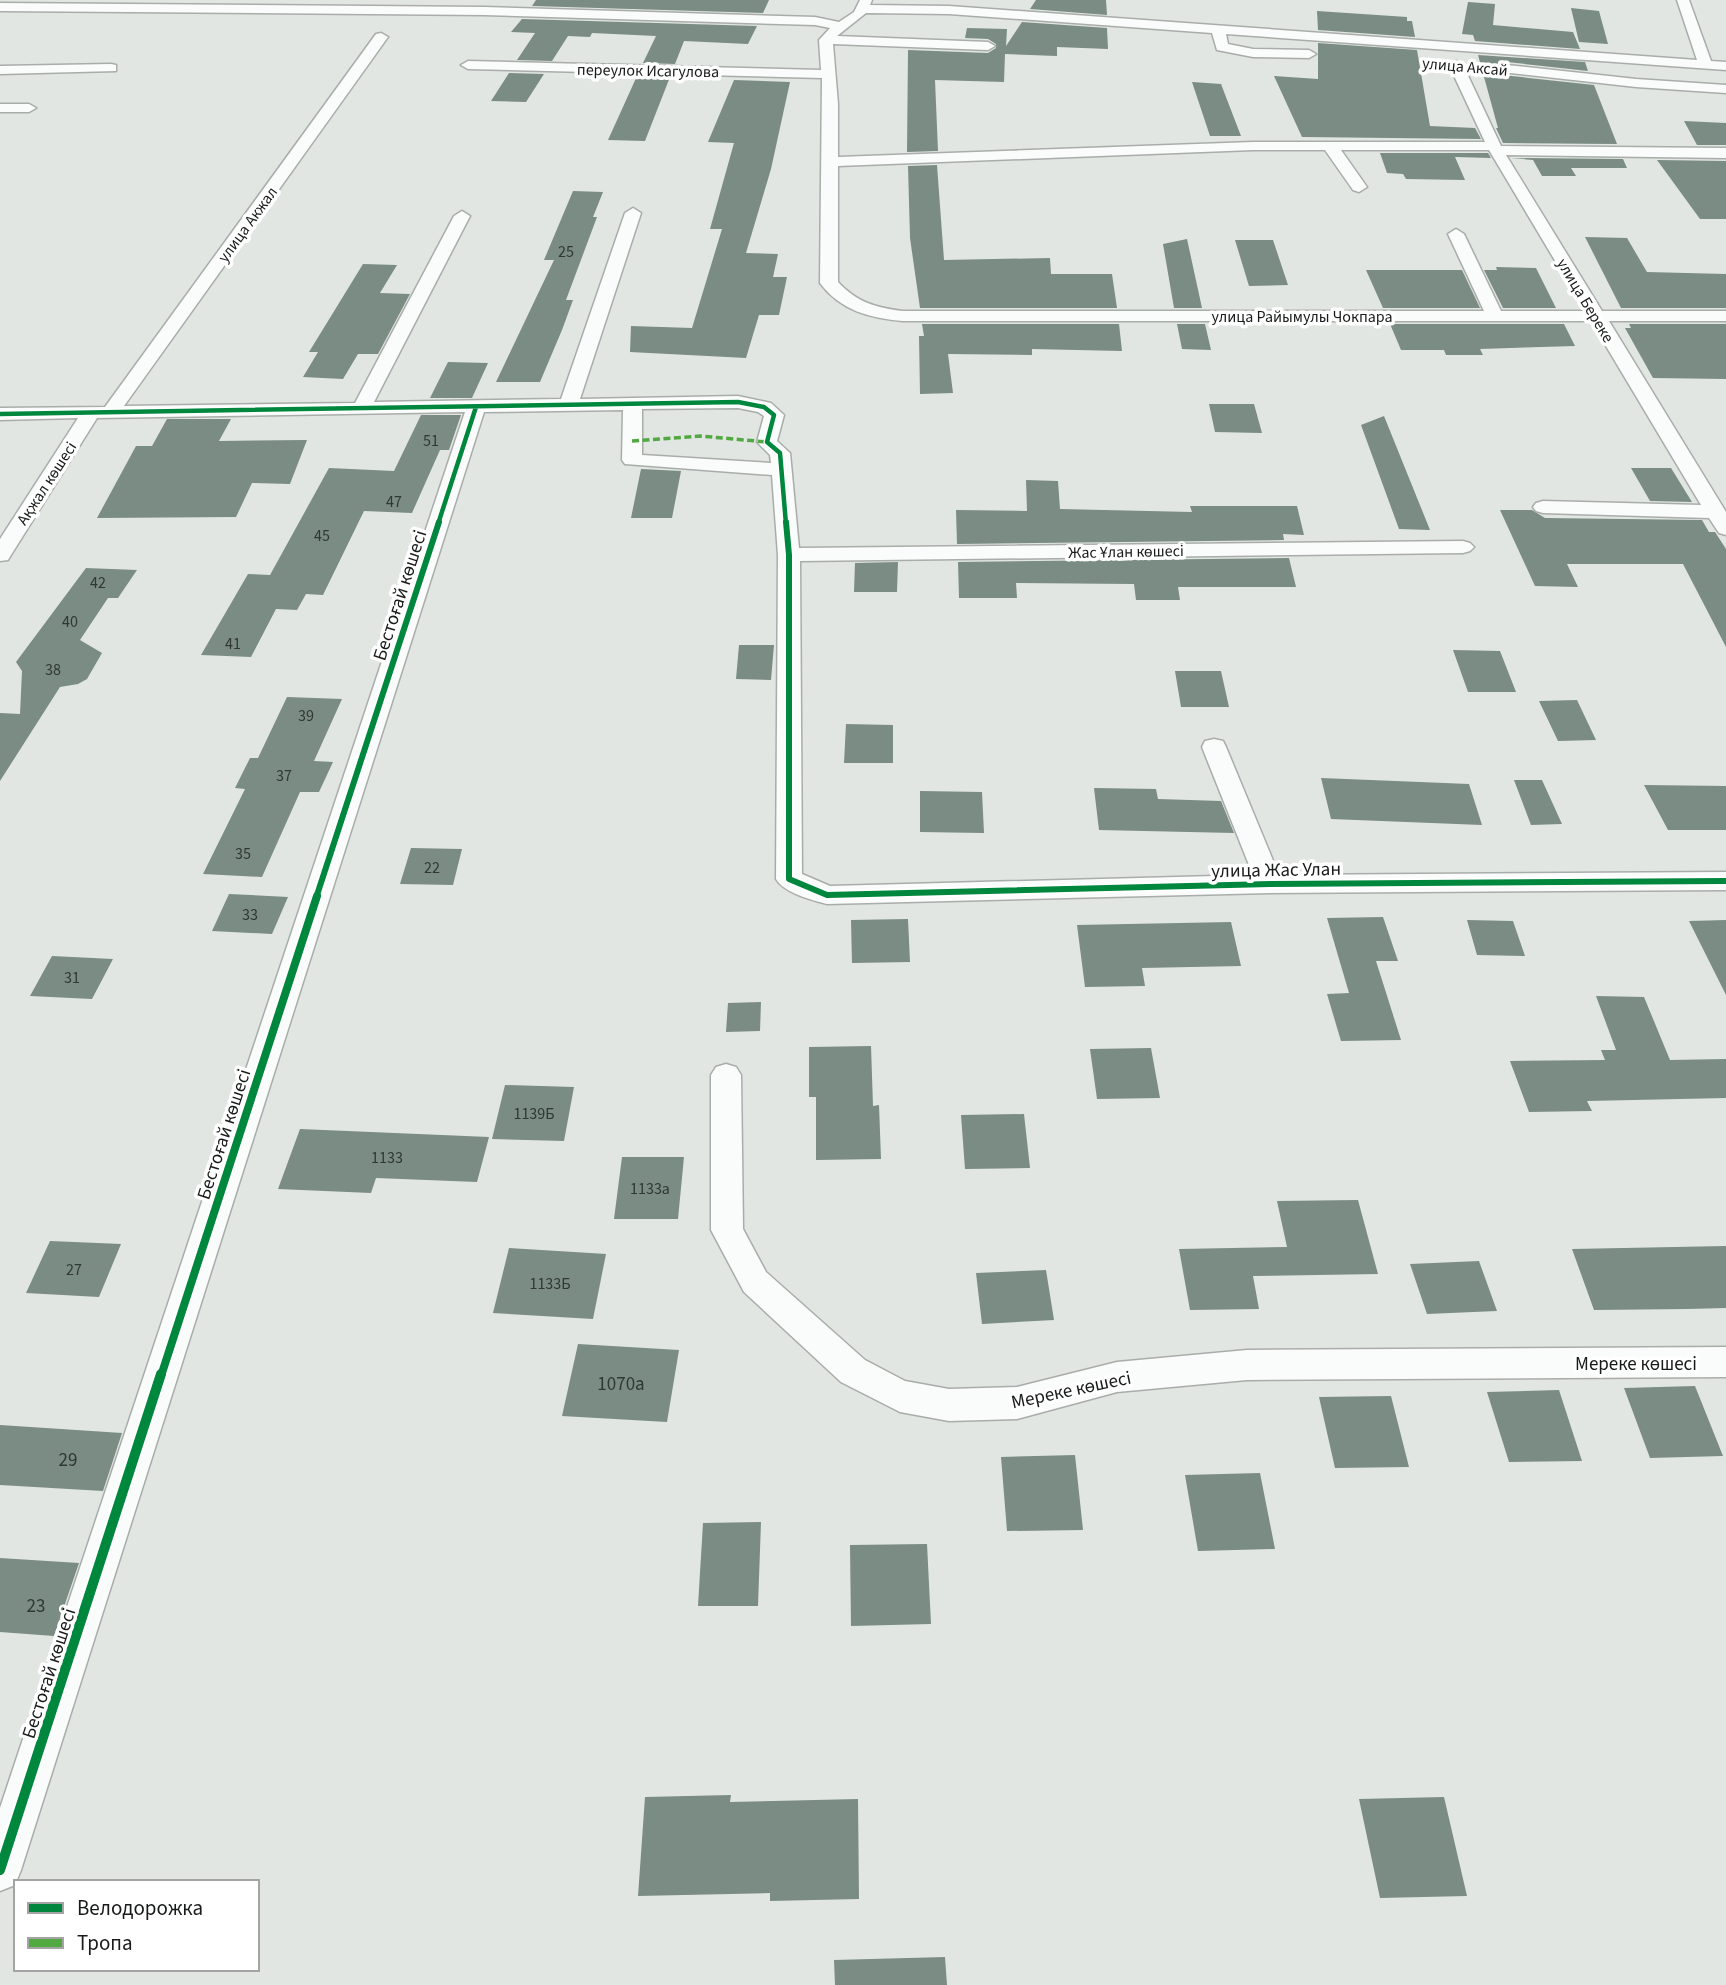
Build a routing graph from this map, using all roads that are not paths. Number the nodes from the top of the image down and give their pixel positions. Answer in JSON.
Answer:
{"nodes":[{"id":1,"x":1006,"y":0,"type":"edge"},
{"id":2,"x":1683,"y":0,"type":"edge"},
{"id":3,"x":865,"y":4,"type":"edge"},
{"id":4,"x":0,"y":7,"type":"edge"},
{"id":5,"x":1001,"y":14,"type":"junction"},
{"id":6,"x":842,"y":27,"type":"junction"},
{"id":7,"x":1218,"y":30,"type":"junction"},
{"id":8,"x":381,"y":37,"type":"dead end"},
{"id":9,"x":826,"y":40,"type":"junction"},
{"id":10,"x":988,"y":46,"type":"dead end"},
{"id":11,"x":1320,"y":55,"type":"dead end"},
{"id":12,"x":468,"y":65,"type":"dead end"},
{"id":13,"x":1456,"y":65,"type":"dead end"},
{"id":14,"x":1706,"y":65,"type":"junction"},
{"id":15,"x":1726,"y":66,"type":"edge"},
{"id":16,"x":111,"y":68,"type":"dead end"},
{"id":17,"x":1496,"y":68,"type":"dead end"},
{"id":18,"x":0,"y":70,"type":"edge"},
{"id":19,"x":827,"y":74,"type":"junction"},
{"id":20,"x":1726,"y":89,"type":"edge"},
{"id":21,"x":0,"y":108,"type":"edge"},
{"id":22,"x":29,"y":108,"type":"dead end"},
{"id":23,"x":1329,"y":145,"type":"junction"},
{"id":24,"x":1495,"y":148,"type":"junction"},
{"id":25,"x":1726,"y":153,"type":"edge"},
{"id":26,"x":831,"y":162,"type":"junction"},
{"id":27,"x":1359,"y":187,"type":"dead end"},
{"id":28,"x":633,"y":213,"type":"dead end"},
{"id":29,"x":462,"y":216,"type":"dead end"},
{"id":30,"x":1456,"y":234,"type":"dead end"},
{"id":31,"x":1495,"y":316,"type":"junction"},
{"id":32,"x":1595,"y":316,"type":"junction"},
{"id":33,"x":1726,"y":316,"type":"edge"},
{"id":34,"x":634,"y":404,"type":"junction"},
{"id":35,"x":569,"y":405,"type":"junction"},
{"id":36,"x":362,"y":407,"type":"junction"},
{"id":37,"x":476,"y":407,"type":"junction"},
{"id":38,"x":102,"y":411,"type":"junction"},
{"id":39,"x":0,"y":414,"type":"edge"},
{"id":40,"x":782,"y":470,"type":"junction"},
{"id":41,"x":1543,"y":507,"type":"dead end"},
{"id":42,"x":1721,"y":520,"type":"edge"},
{"id":43,"x":1463,"y":547,"type":"dead end"},
{"id":44,"x":0,"y":555,"type":"edge"},
{"id":45,"x":789,"y":555,"type":"junction"},
{"id":46,"x":1214,"y":747,"type":"dead end"},
{"id":47,"x":1726,"y":881,"type":"edge"},
{"id":48,"x":1270,"y":884,"type":"junction"},
{"id":49,"x":726,"y":1075,"type":"dead end"},
{"id":50,"x":1726,"y":1362,"type":"edge"},
{"id":51,"x":0,"y":1871,"type":"edge"}],
"edges":[{"from":1,"to":5,"type":"street"},
{"from":2,"to":14,"type":"street"},
{"from":3,"to":5,"type":"street","name":"улица Аксай"},
{"from":3,"to":6,"type":"street"},
{"from":4,"to":6,"type":"street"},
{"from":5,"to":7,"type":"street","name":"улица Аксай"},
{"from":6,"to":9,"type":"street"},
{"from":7,"to":11,"type":"street"},
{"from":7,"to":14,"type":"street","name":"улица Аксай"},
{"from":8,"to":38,"type":"street","name":"улица Акжал"},
{"from":9,"to":10,"type":"street"},
{"from":9,"to":19,"type":"street","name":"улица Райымулы Чокпара"},
{"from":12,"to":19,"type":"street","name":"переулок Исагулова"},
{"from":13,"to":24,"type":"street","name":"улица Береке"},
{"from":14,"to":15,"type":"street","name":"улица Аксай"},
{"from":16,"to":18,"type":"street"},
{"from":17,"to":20,"type":"street","name":"улица Аксай"},
{"from":19,"to":26,"type":"street","name":"улица Райымулы Чокпара"},
{"from":21,"to":22,"type":"street"},
{"from":23,"to":24,"type":"street"},
{"from":23,"to":26,"type":"street"},
{"from":23,"to":27,"type":"street"},
{"from":24,"to":25,"type":"street"},
{"from":24,"to":32,"type":"street","name":"улица Береке"},
{"from":26,"to":31,"type":"street","name":"улица Райымулы Чокпара"},
{"from":28,"to":35,"type":"street"},
{"from":29,"to":36,"type":"street"},
{"from":30,"to":31,"type":"street"},
{"from":31,"to":32,"type":"street","name":"улица Райымулы Чокпара"},
{"from":32,"to":33,"type":"street","name":"улица Райымулы Чокпара"},
{"from":32,"to":42,"type":"street","name":"улица Береке"},
{"from":34,"to":35,"type":"street"},
{"from":34,"to":40,"type":"street"},
{"from":34,"to":40,"type":"street"},
{"from":35,"to":37,"type":"street"},
{"from":36,"to":37,"type":"street"},
{"from":36,"to":38,"type":"street"},
{"from":37,"to":51,"type":"street","name":"Бестоғай көшесі"},
{"from":38,"to":39,"type":"street"},
{"from":38,"to":44,"type":"street","name":"Ақжал көшесі"},
{"from":40,"to":45,"type":"street"},
{"from":41,"to":42,"type":"street"},
{"from":43,"to":45,"type":"street","name":"Жас Ұлан көшесі"},
{"from":45,"to":48,"type":"street","name":"улица Жас Улан"},
{"from":46,"to":48,"type":"street"},
{"from":47,"to":48,"type":"street","name":"улица Жас Улан"},
{"from":49,"to":50,"type":"street","name":"Мереке көшесі"}]}
